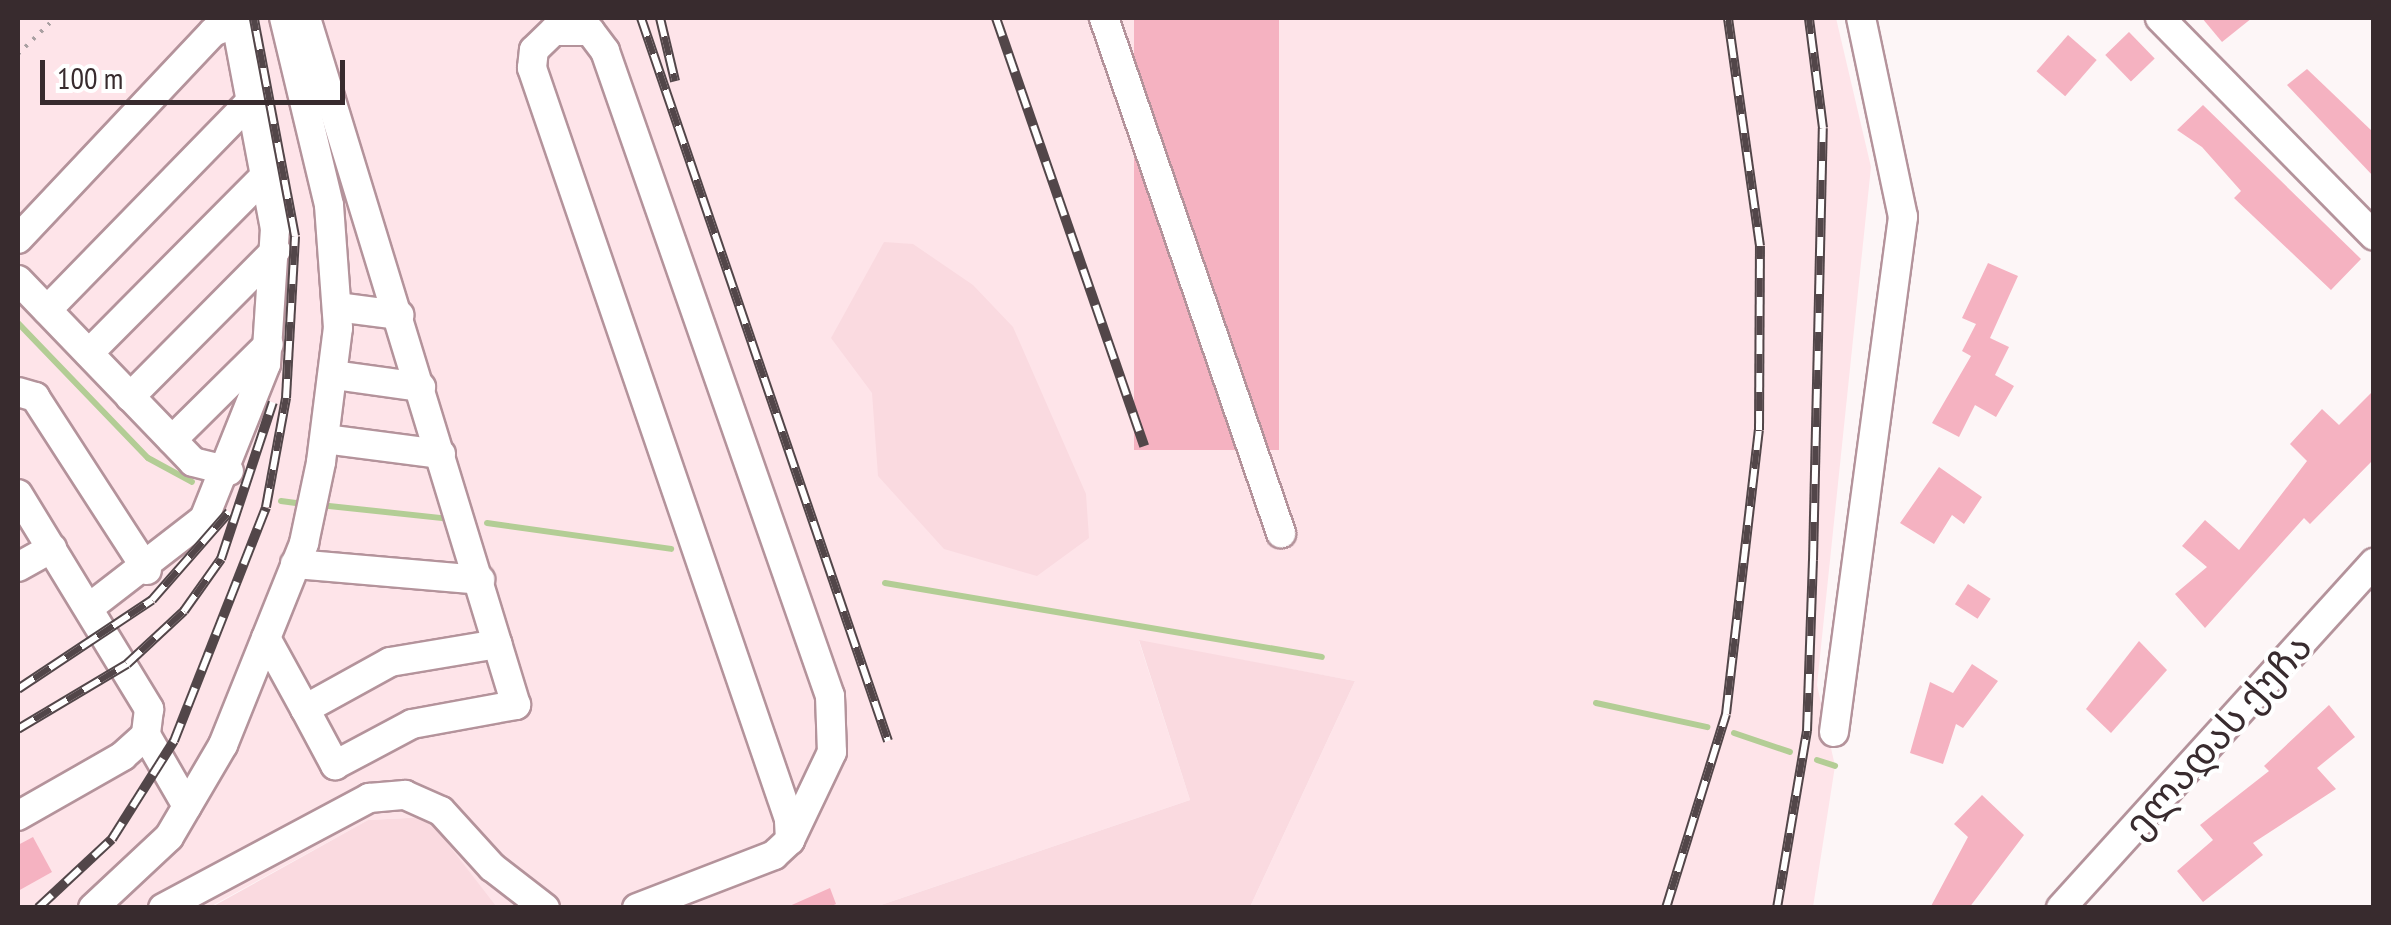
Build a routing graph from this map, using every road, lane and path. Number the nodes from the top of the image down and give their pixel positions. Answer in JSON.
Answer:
{"nodes":[{"id":1,"x":55,"y":18,"type":"edge"},
{"id":2,"x":284,"y":18,"type":"edge"},
{"id":3,"x":306,"y":18,"type":"edge"},
{"id":4,"x":1104,"y":18,"type":"edge"},
{"id":5,"x":1860,"y":18,"type":"edge"},
{"id":6,"x":2160,"y":18,"type":"edge"},
{"id":7,"x":236,"y":20,"type":"edge"},
{"id":8,"x":18,"y":54,"type":"edge"},
{"id":9,"x":253,"y":99,"type":"junction"},
{"id":10,"x":266,"y":175,"type":"junction"},
{"id":11,"x":2374,"y":236,"type":"edge"},
{"id":12,"x":18,"y":239,"type":"edge"},
{"id":13,"x":276,"y":250,"type":"junction"},
{"id":14,"x":18,"y":280,"type":"edge"},
{"id":15,"x":337,"y":307,"type":"junction"},
{"id":16,"x":47,"y":310,"type":"junction"},
{"id":17,"x":398,"y":315,"type":"junction"},
{"id":18,"x":269,"y":344,"type":"junction"},
{"id":19,"x":89,"y":354,"type":"junction"},
{"id":20,"x":334,"y":375,"type":"junction"},
{"id":21,"x":421,"y":387,"type":"junction"},
{"id":22,"x":18,"y":392,"type":"edge"},
{"id":23,"x":130,"y":397,"type":"junction"},
{"id":24,"x":325,"y":439,"type":"junction"},
{"id":25,"x":172,"y":440,"type":"junction"},
{"id":26,"x":441,"y":454,"type":"junction"},
{"id":27,"x":229,"y":471,"type":"junction"},
{"id":28,"x":21,"y":507,"type":"edge"},
{"id":29,"x":1281,"y":533,"type":"dead end"},
{"id":30,"x":52,"y":548,"type":"junction"},
{"id":31,"x":2374,"y":563,"type":"edge"},
{"id":32,"x":295,"y":564,"type":"junction"},
{"id":33,"x":18,"y":567,"type":"edge"},
{"id":34,"x":148,"y":570,"type":"junction"},
{"id":35,"x":480,"y":580,"type":"junction"},
{"id":36,"x":90,"y":606,"type":"junction"},
{"id":37,"x":266,"y":638,"type":"junction"},
{"id":38,"x":498,"y":644,"type":"junction"},
{"id":39,"x":305,"y":710,"type":"junction"},
{"id":40,"x":1834,"y":732,"type":"dead end"},
{"id":41,"x":146,"y":735,"type":"junction"},
{"id":42,"x":187,"y":806,"type":"junction"},
{"id":43,"x":18,"y":816,"type":"edge"},
{"id":44,"x":790,"y":840,"type":"junction"},
{"id":45,"x":640,"y":907,"type":"edge"},
{"id":46,"x":93,"y":908,"type":"edge"},
{"id":47,"x":163,"y":908,"type":"edge"},
{"id":48,"x":544,"y":908,"type":"edge"},
{"id":49,"x":2061,"y":908,"type":"edge"}],
"edges":[{"from":1,"to":8,"type":"path"},
{"from":2,"to":15,"type":"street"},
{"from":3,"to":17,"type":"street"},
{"from":4,"to":29,"type":"street"},
{"from":5,"to":40,"type":"street"},
{"from":6,"to":11,"type":"street"},
{"from":7,"to":9,"type":"street"},
{"from":7,"to":12,"type":"street"},
{"from":9,"to":10,"type":"street"},
{"from":9,"to":16,"type":"street"},
{"from":10,"to":13,"type":"street"},
{"from":10,"to":19,"type":"street"},
{"from":13,"to":18,"type":"street"},
{"from":13,"to":23,"type":"street"},
{"from":14,"to":16,"type":"street"},
{"from":15,"to":17,"type":"street"},
{"from":15,"to":20,"type":"street"},
{"from":16,"to":19,"type":"street"},
{"from":17,"to":21,"type":"street"},
{"from":18,"to":25,"type":"street"},
{"from":18,"to":27,"type":"street"},
{"from":19,"to":23,"type":"street"},
{"from":20,"to":21,"type":"street"},
{"from":20,"to":24,"type":"street"},
{"from":21,"to":26,"type":"street"},
{"from":22,"to":34,"type":"street"},
{"from":23,"to":25,"type":"street"},
{"from":24,"to":26,"type":"street"},
{"from":24,"to":32,"type":"street"},
{"from":25,"to":27,"type":"street"},
{"from":26,"to":35,"type":"street"},
{"from":27,"to":34,"type":"street"},
{"from":28,"to":30,"type":"street"},
{"from":30,"to":33,"type":"street"},
{"from":30,"to":36,"type":"street"},
{"from":31,"to":49,"type":"street","name":"ელადას ქუჩა"},
{"from":32,"to":35,"type":"street"},
{"from":32,"to":37,"type":"street"},
{"from":34,"to":36,"type":"street"},
{"from":35,"to":38,"type":"street"},
{"from":36,"to":41,"type":"street"},
{"from":37,"to":39,"type":"street"},
{"from":37,"to":42,"type":"street"},
{"from":38,"to":39,"type":"street"},
{"from":38,"to":39,"type":"street"},
{"from":41,"to":42,"type":"street"},
{"from":41,"to":43,"type":"street"},
{"from":42,"to":46,"type":"street"},
{"from":44,"to":44,"type":"street"},
{"from":44,"to":45,"type":"street"},
{"from":47,"to":48,"type":"street"}]}
